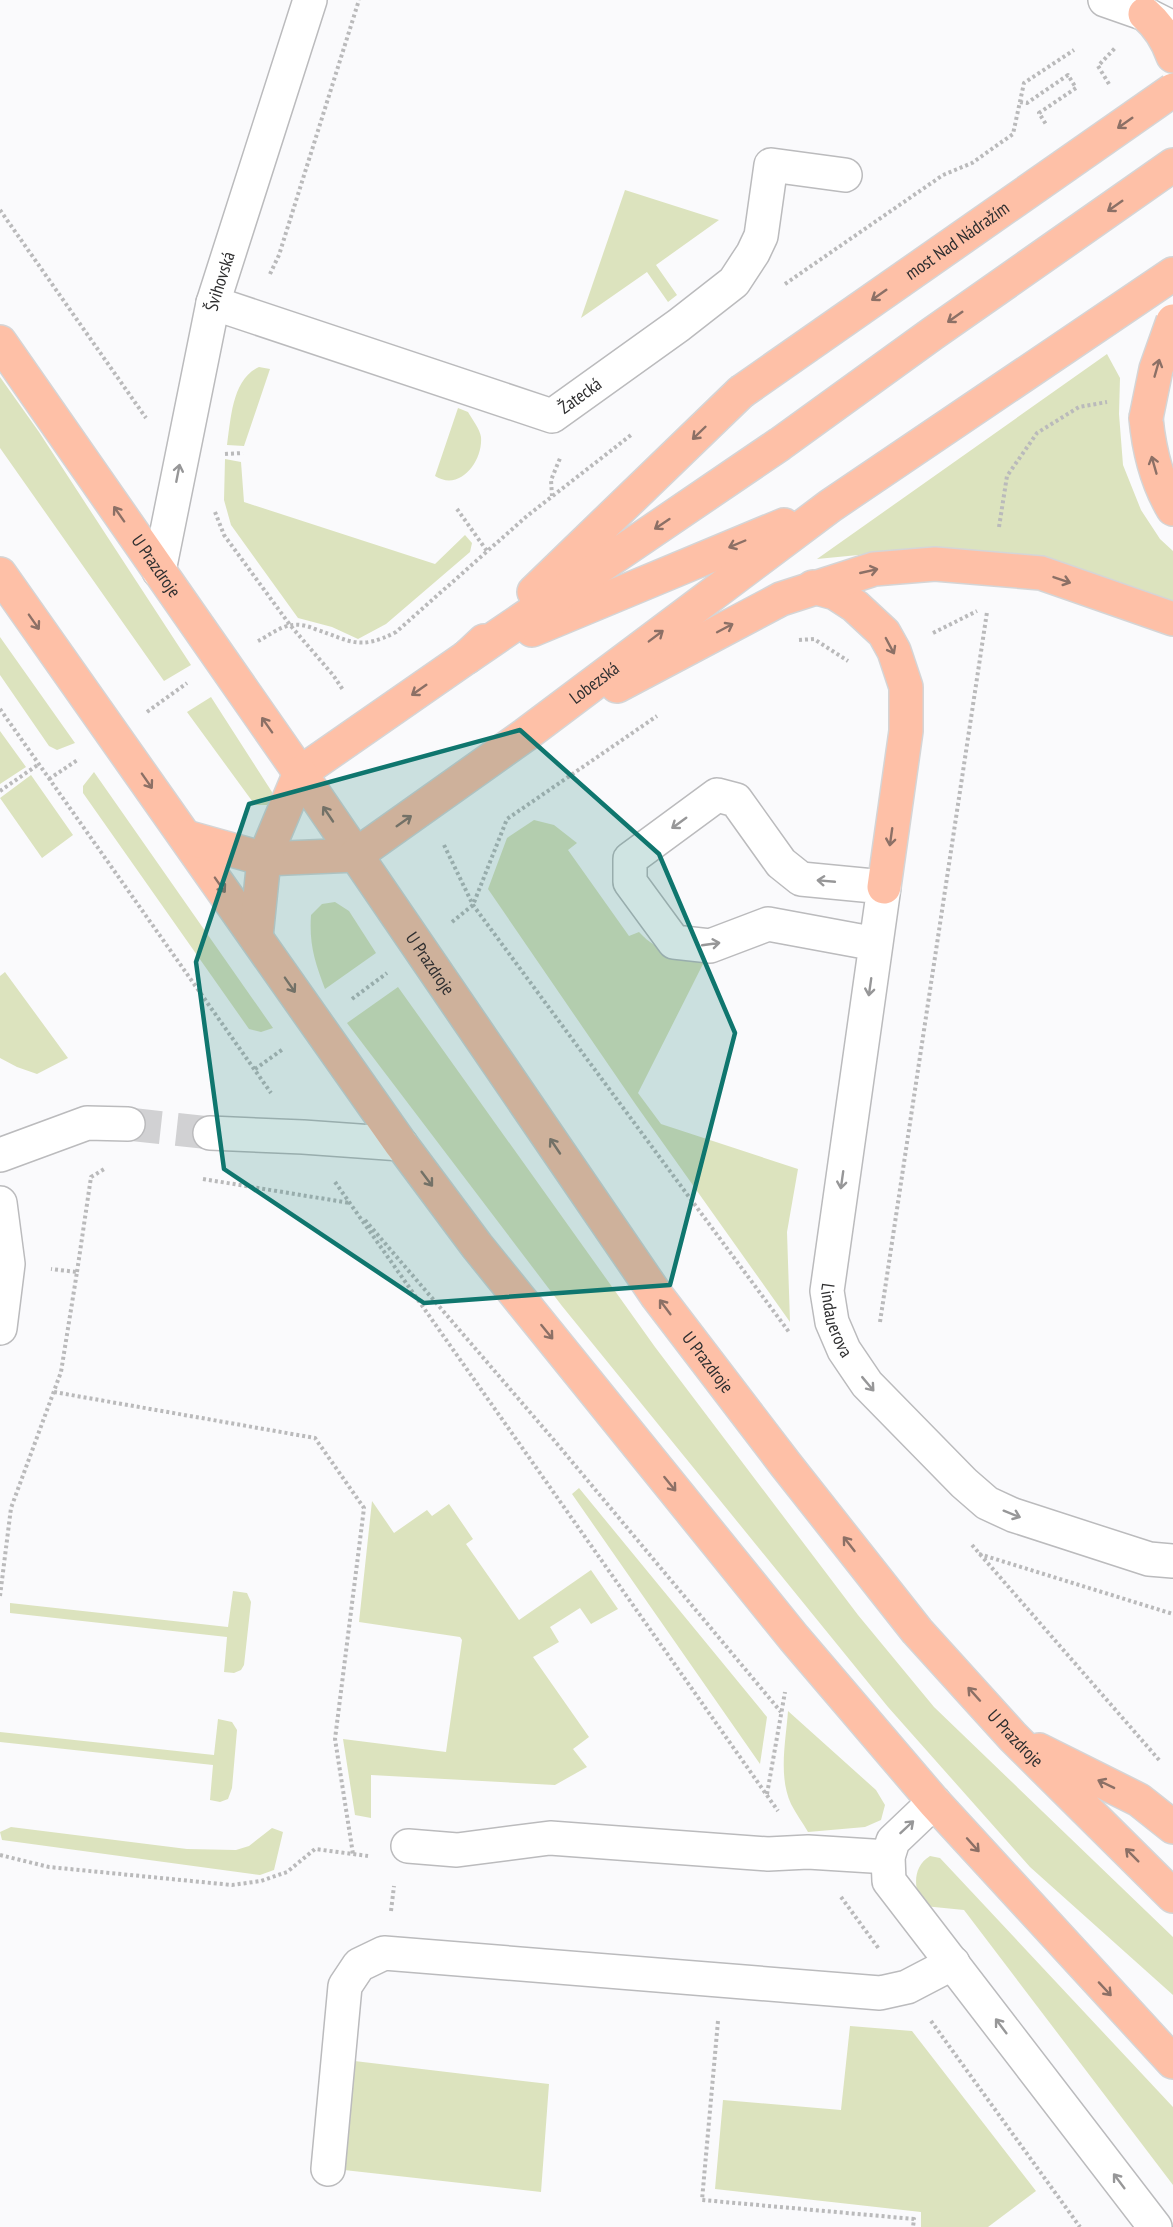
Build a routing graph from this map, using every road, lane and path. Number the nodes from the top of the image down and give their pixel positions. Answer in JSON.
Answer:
{"nodes":[{"id":1,"x":1105,"y":0,"type":"edge"},
{"id":2,"x":303,"y":2,"type":"edge"},
{"id":3,"x":1159,"y":21,"type":"edge"},
{"id":4,"x":1116,"y":47,"type":"dead end"},
{"id":5,"x":1074,"y":50,"type":"dead end"},
{"id":6,"x":1173,"y":56,"type":"edge"},
{"id":7,"x":1098,"y":66,"type":"dead end"},
{"id":8,"x":1173,"y":90,"type":"edge"},
{"id":9,"x":1020,"y":102,"type":"junction"},
{"id":10,"x":1041,"y":118,"type":"dead end"},
{"id":11,"x":1170,"y":167,"type":"edge"},
{"id":12,"x":844,"y":175,"type":"dead end"},
{"id":13,"x":0,"y":210,"type":"edge"},
{"id":14,"x":1173,"y":274,"type":"edge"},
{"id":15,"x":777,"y":291,"type":"dead end"},
{"id":16,"x":213,"y":303,"type":"junction"},
{"id":17,"x":1173,"y":321,"type":"edge"},
{"id":18,"x":0,"y":342,"type":"edge"},
{"id":19,"x":1109,"y":402,"type":"dead end"},
{"id":20,"x":637,"y":430,"type":"dead end"},
{"id":21,"x":562,"y":454,"type":"dead end"},
{"id":22,"x":180,"y":465,"type":"junction"},
{"id":23,"x":552,"y":496,"type":"junction"},
{"id":24,"x":830,"y":506,"type":"junction"},
{"id":25,"x":457,"y":509,"type":"dead end"},
{"id":26,"x":1173,"y":509,"type":"edge"},
{"id":27,"x":487,"y":551,"type":"junction"},
{"id":28,"x":994,"y":569,"type":"junction"},
{"id":29,"x":159,"y":572,"type":"junction"},
{"id":30,"x":0,"y":574,"type":"edge"},
{"id":31,"x":813,"y":587,"type":"junction"},
{"id":32,"x":1173,"y":619,"type":"edge"},
{"id":33,"x":794,"y":641,"type":"dead end"},
{"id":34,"x":894,"y":651,"type":"junction"},
{"id":35,"x":467,"y":657,"type":"junction"},
{"id":36,"x":221,"y":659,"type":"junction"},
{"id":37,"x":0,"y":709,"type":"edge"},
{"id":38,"x":662,"y":712,"type":"dead end"},
{"id":39,"x":114,"y":735,"type":"junction"},
{"id":40,"x":525,"y":735,"type":"junction"},
{"id":41,"x":39,"y":764,"type":"junction"},
{"id":42,"x":300,"y":773,"type":"junction"},
{"id":43,"x":49,"y":779,"type":"junction"},
{"id":44,"x":0,"y":791,"type":"edge"},
{"id":45,"x":186,"y":837,"type":"junction"},
{"id":46,"x":356,"y":855,"type":"junction"},
{"id":47,"x":264,"y":859,"type":"junction"},
{"id":48,"x":884,"y":887,"type":"junction"},
{"id":49,"x":473,"y":904,"type":"junction"},
{"id":50,"x":256,"y":937,"type":"junction"},
{"id":51,"x":876,"y":944,"type":"junction"},
{"id":52,"x":419,"y":948,"type":"junction"},
{"id":53,"x":318,"y":1024,"type":"junction"},
{"id":54,"x":255,"y":1070,"type":"junction"},
{"id":55,"x":128,"y":1124,"type":"tunnel mouth"},
{"id":56,"x":210,"y":1133,"type":"tunnel mouth"},
{"id":57,"x":303,"y":1137,"type":"junction"},
{"id":58,"x":401,"y":1144,"type":"junction"},
{"id":59,"x":0,"y":1155,"type":"edge"},
{"id":60,"x":114,"y":1168,"type":"dead end"},
{"id":61,"x":203,"y":1179,"type":"dead end"},
{"id":62,"x":0,"y":1203,"type":"edge"},
{"id":63,"x":350,"y":1203,"type":"junction"},
{"id":64,"x":8,"y":1264,"type":"junction"},
{"id":65,"x":77,"y":1272,"type":"junction"},
{"id":66,"x":0,"y":1328,"type":"edge"},
{"id":67,"x":878,"y":1332,"type":"dead end"},
{"id":68,"x":796,"y":1341,"type":"dead end"},
{"id":69,"x":54,"y":1392,"type":"junction"},
{"id":70,"x":972,"y":1545,"type":"dead end"},
{"id":71,"x":979,"y":1554,"type":"junction"},
{"id":72,"x":1173,"y":1561,"type":"edge"},
{"id":73,"x":0,"y":1596,"type":"edge"},
{"id":74,"x":1173,"y":1614,"type":"edge"},
{"id":75,"x":794,"y":1638,"type":"junction"},
{"id":76,"x":781,"y":1712,"type":"junction"},
{"id":77,"x":1013,"y":1737,"type":"junction"},
{"id":78,"x":1164,"y":1765,"type":"dead end"},
{"id":79,"x":767,"y":1795,"type":"junction"},
{"id":80,"x":934,"y":1802,"type":"junction"},
{"id":81,"x":1173,"y":1827,"type":"edge"},
{"id":82,"x":408,"y":1846,"type":"dead end"},
{"id":83,"x":808,"y":1852,"type":"junction"},
{"id":84,"x":353,"y":1854,"type":"junction"},
{"id":85,"x":0,"y":1855,"type":"edge"},
{"id":86,"x":888,"y":1857,"type":"junction"},
{"id":87,"x":375,"y":1858,"type":"dead end"},
{"id":88,"x":1173,"y":1896,"type":"edge"},
{"id":89,"x":953,"y":1963,"type":"junction"},
{"id":90,"x":721,"y":1980,"type":"junction"},
{"id":91,"x":907,"y":1987,"type":"junction"},
{"id":92,"x":1173,"y":2062,"type":"edge"},
{"id":93,"x":328,"y":2169,"type":"dead end"},
{"id":94,"x":913,"y":2227,"type":"edge"},
{"id":95,"x":1080,"y":2227,"type":"edge"},
{"id":96,"x":1155,"y":2227,"type":"edge"}],
"edges":[{"from":1,"to":3,"type":"street"},
{"from":2,"to":16,"type":"street","name":"Švihovská"},
{"from":3,"to":6,"type":"main road"},
{"from":4,"to":7,"type":"path"},
{"from":5,"to":9,"type":"path"},
{"from":8,"to":35,"type":"main road","name":"most Nad Nádražím","one_way":true,"bridge":true},
{"from":9,"to":10,"type":"path"},
{"from":9,"to":15,"type":"path"},
{"from":11,"to":35,"type":"main road","one_way":true},
{"from":12,"to":16,"type":"street","name":"Žatecká"},
{"from":13,"to":22,"type":"path"},
{"from":14,"to":24,"type":"main road"},
{"from":16,"to":22,"type":"street","name":"Švihovská"},
{"from":26,"to":17,"type":"main road","one_way":true,"bridge":true},
{"from":29,"to":18,"type":"main road","name":"U Prazdroje","one_way":true},
{"from":19,"to":28,"type":"path"},
{"from":20,"to":23,"type":"path"},
{"from":21,"to":23,"type":"path"},
{"from":29,"to":22,"type":"street","name":"Švihovská","one_way":true},
{"from":23,"to":27,"type":"path"},
{"from":24,"to":35,"type":"main road","one_way":true},
{"from":40,"to":24,"type":"main road","name":"Lobezská","one_way":true},
{"from":25,"to":27,"type":"path"},
{"from":27,"to":36,"type":"path"},
{"from":31,"to":28,"type":"main road","one_way":true},
{"from":28,"to":32,"type":"main road","one_way":true},
{"from":29,"to":36,"type":"main road","name":"U Prazdroje"},
{"from":30,"to":39,"type":"main road","one_way":true},
{"from":31,"to":34,"type":"main road","one_way":true},
{"from":40,"to":31,"type":"main road","one_way":true},
{"from":33,"to":34,"type":"path"},
{"from":34,"to":48,"type":"main road","one_way":true},
{"from":34,"to":67,"type":"path"},
{"from":35,"to":42,"type":"main road","one_way":true},
{"from":36,"to":39,"type":"path"},
{"from":42,"to":36,"type":"main road","name":"U Prazdroje","one_way":true},
{"from":37,"to":41,"type":"path"},
{"from":38,"to":49,"type":"path"},
{"from":39,"to":43,"type":"path"},
{"from":39,"to":45,"type":"main road","one_way":true},
{"from":46,"to":40,"type":"main road","name":"Lobezská","one_way":true},
{"from":41,"to":43,"type":"path"},
{"from":41,"to":44,"type":"path"},
{"from":46,"to":42,"type":"main road","name":"U Prazdroje","one_way":true},
{"from":42,"to":47,"type":"main road"},
{"from":43,"to":54,"type":"path"},
{"from":45,"to":47,"type":"main road"},
{"from":45,"to":50,"type":"main road","one_way":true},
{"from":46,"to":47,"type":"main road"},
{"from":46,"to":52,"type":"main road","name":"U Prazdroje"},
{"from":47,"to":50,"type":"main road"},
{"from":48,"to":51,"type":"street","name":"Lindauerova"},
{"from":48,"to":51,"type":"street","one_way":true},
{"from":49,"to":52,"type":"path"},
{"from":49,"to":68,"type":"path"},
{"from":50,"to":53,"type":"main road","one_way":true},
{"from":51,"to":72,"type":"street","name":"Lindauerova","one_way":true},
{"from":52,"to":53,"type":"path"},
{"from":77,"to":52,"type":"main road","name":"U Prazdroje","one_way":true},
{"from":53,"to":54,"type":"path"},
{"from":53,"to":58,"type":"main road"},
{"from":54,"to":57,"type":"path"},
{"from":55,"to":59,"type":"street"},
{"from":56,"to":57,"type":"street"},
{"from":57,"to":58,"type":"street"},
{"from":57,"to":63,"type":"path"},
{"from":58,"to":75,"type":"main road","one_way":true},
{"from":60,"to":65,"type":"path"},
{"from":61,"to":63,"type":"path"},
{"from":62,"to":64,"type":"street"},
{"from":63,"to":76,"type":"path"},
{"from":63,"to":79,"type":"path"},
{"from":64,"to":65,"type":"path"},
{"from":64,"to":66,"type":"street"},
{"from":65,"to":69,"type":"path"},
{"from":69,"to":73,"type":"path"},
{"from":69,"to":84,"type":"path"},
{"from":70,"to":71,"type":"path"},
{"from":71,"to":74,"type":"path"},
{"from":71,"to":78,"type":"path"},
{"from":75,"to":76,"type":"path"},
{"from":75,"to":80,"type":"main road"},
{"from":76,"to":79,"type":"path"},
{"from":81,"to":77,"type":"main road","one_way":true},
{"from":88,"to":77,"type":"main road","name":"U Prazdroje","one_way":true},
{"from":79,"to":83,"type":"path"},
{"from":86,"to":80,"type":"street","one_way":true},
{"from":80,"to":92,"type":"main road","one_way":true},
{"from":82,"to":83,"type":"street"},
{"from":83,"to":86,"type":"street"},
{"from":83,"to":91,"type":"path"},
{"from":84,"to":85,"type":"path"},
{"from":84,"to":87,"type":"path"},
{"from":86,"to":89,"type":"street"},
{"from":89,"to":91,"type":"street"},
{"from":96,"to":89,"type":"street","one_way":true},
{"from":90,"to":91,"type":"street"},
{"from":90,"to":93,"type":"street"},
{"from":90,"to":94,"type":"path"},
{"from":91,"to":95,"type":"path"}]}
